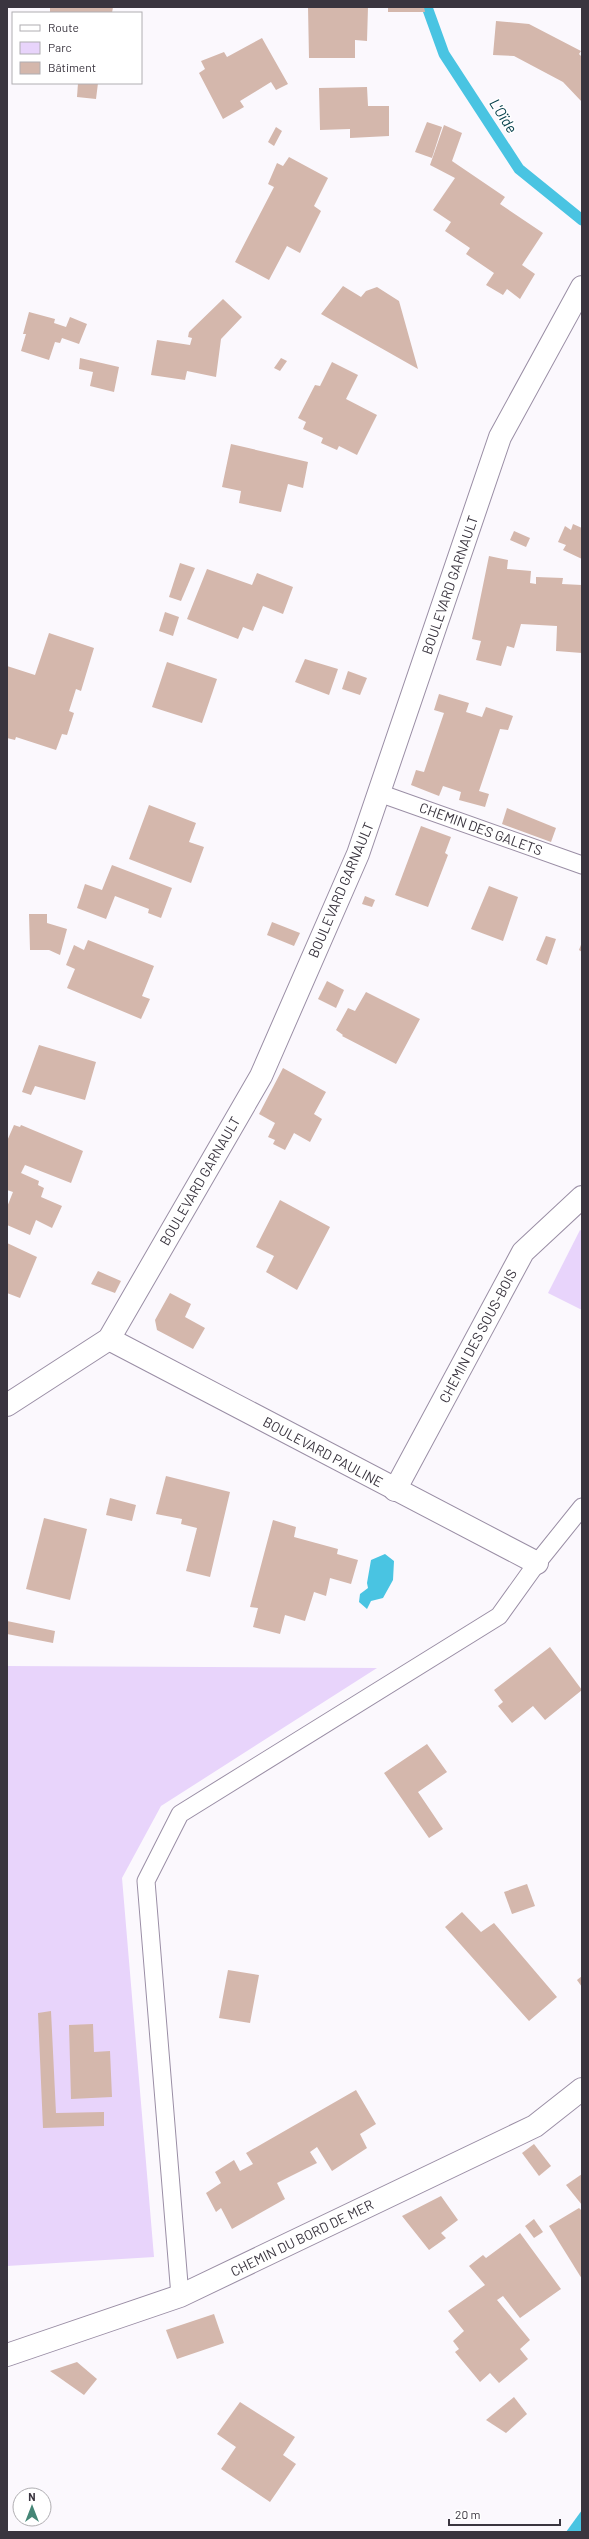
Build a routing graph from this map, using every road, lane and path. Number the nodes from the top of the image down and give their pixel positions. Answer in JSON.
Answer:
{"nodes":[{"id":1,"x":582,"y":287,"type":"edge"},
{"id":2,"x":379,"y":792,"type":"junction"},
{"id":3,"x":582,"y":865,"type":"edge"},
{"id":4,"x":582,"y":1197,"type":"edge"},
{"id":5,"x":109,"y":1339,"type":"junction"},
{"id":6,"x":7,"y":1405,"type":"edge"},
{"id":7,"x":395,"y":1490,"type":"junction"},
{"id":8,"x":582,"y":1508,"type":"edge"},
{"id":9,"x":537,"y":1563,"type":"junction"},
{"id":10,"x":582,"y":2090,"type":"edge"},
{"id":11,"x":180,"y":2296,"type":"junction"},
{"id":12,"x":7,"y":2356,"type":"edge"}],
"edges":[{"from":1,"to":2,"type":"street","name":"BOULEVARD GARNAULT"},
{"from":2,"to":3,"type":"lane","name":"CHEMIN DES GALETS"},
{"from":2,"to":5,"type":"street","name":"BOULEVARD GARNAULT"},
{"from":4,"to":7,"type":"street","name":"CHEMIN DES SOUS-BOIS"},
{"from":5,"to":6,"type":"street","name":"BOULEVARD GARNAULT"},
{"from":5,"to":7,"type":"street","name":"BOULEVARD PAULINE"},
{"from":7,"to":9,"type":"street","name":"BOULEVARD PAULINE"},
{"from":8,"to":9,"type":"lane"},
{"from":9,"to":11,"type":"lane"},
{"from":10,"to":11,"type":"street","name":"CHEMIN DU BORD DE MER"},
{"from":11,"to":12,"type":"street","name":"CHEMIN DU BORD DE MER"}]}
